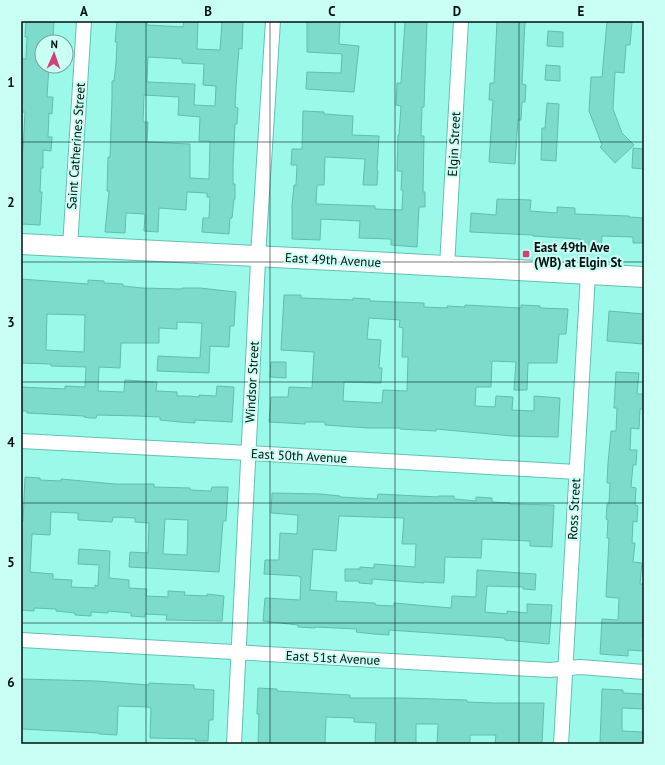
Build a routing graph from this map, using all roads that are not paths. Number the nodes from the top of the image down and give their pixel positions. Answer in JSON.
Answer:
{"nodes":[{"id":1,"x":84,"y":21,"type":"edge"},
{"id":2,"x":273,"y":21,"type":"edge"},
{"id":3,"x":461,"y":21,"type":"edge"},
{"id":4,"x":21,"y":244,"type":"edge"},
{"id":5,"x":70,"y":247,"type":"junction"},
{"id":6,"x":258,"y":256,"type":"junction"},
{"id":7,"x":446,"y":266,"type":"junction"},
{"id":8,"x":588,"y":274,"type":"junction"},
{"id":9,"x":644,"y":277,"type":"edge"},
{"id":10,"x":21,"y":441,"type":"edge"},
{"id":11,"x":249,"y":453,"type":"junction"},
{"id":12,"x":576,"y":472,"type":"junction"},
{"id":13,"x":21,"y":640,"type":"edge"},
{"id":14,"x":239,"y":652,"type":"junction"},
{"id":15,"x":565,"y":668,"type":"junction"},
{"id":16,"x":644,"y":672,"type":"edge"},
{"id":17,"x":234,"y":744,"type":"edge"},
{"id":18,"x":561,"y":744,"type":"edge"}],
"edges":[{"from":1,"to":5,"type":"street","name":"Saint Catherines Street"},
{"from":2,"to":6,"type":"street","name":"Windsor Street"},
{"from":3,"to":7,"type":"street","name":"Elgin Street"},
{"from":4,"to":5,"type":"street","name":"East 49th Avenue"},
{"from":5,"to":6,"type":"street","name":"East 49th Avenue"},
{"from":6,"to":7,"type":"street","name":"East 49th Avenue"},
{"from":6,"to":11,"type":"street","name":"Windsor Street"},
{"from":7,"to":8,"type":"street","name":"East 49th Avenue"},
{"from":8,"to":9,"type":"street","name":"East 49th Avenue"},
{"from":8,"to":12,"type":"street","name":"Ross Street"},
{"from":10,"to":11,"type":"street","name":"East 50th Avenue"},
{"from":11,"to":12,"type":"street","name":"East 50th Avenue"},
{"from":11,"to":14,"type":"street","name":"Windsor Street"},
{"from":12,"to":15,"type":"street","name":"Ross Street"},
{"from":13,"to":14,"type":"street","name":"East 51st Avenue"},
{"from":14,"to":15,"type":"street","name":"East 51st Avenue"},
{"from":14,"to":17,"type":"street","name":"Windsor Street"},
{"from":15,"to":16,"type":"street","name":"East 51st Avenue"},
{"from":15,"to":18,"type":"street","name":"Ross Street"}]}
